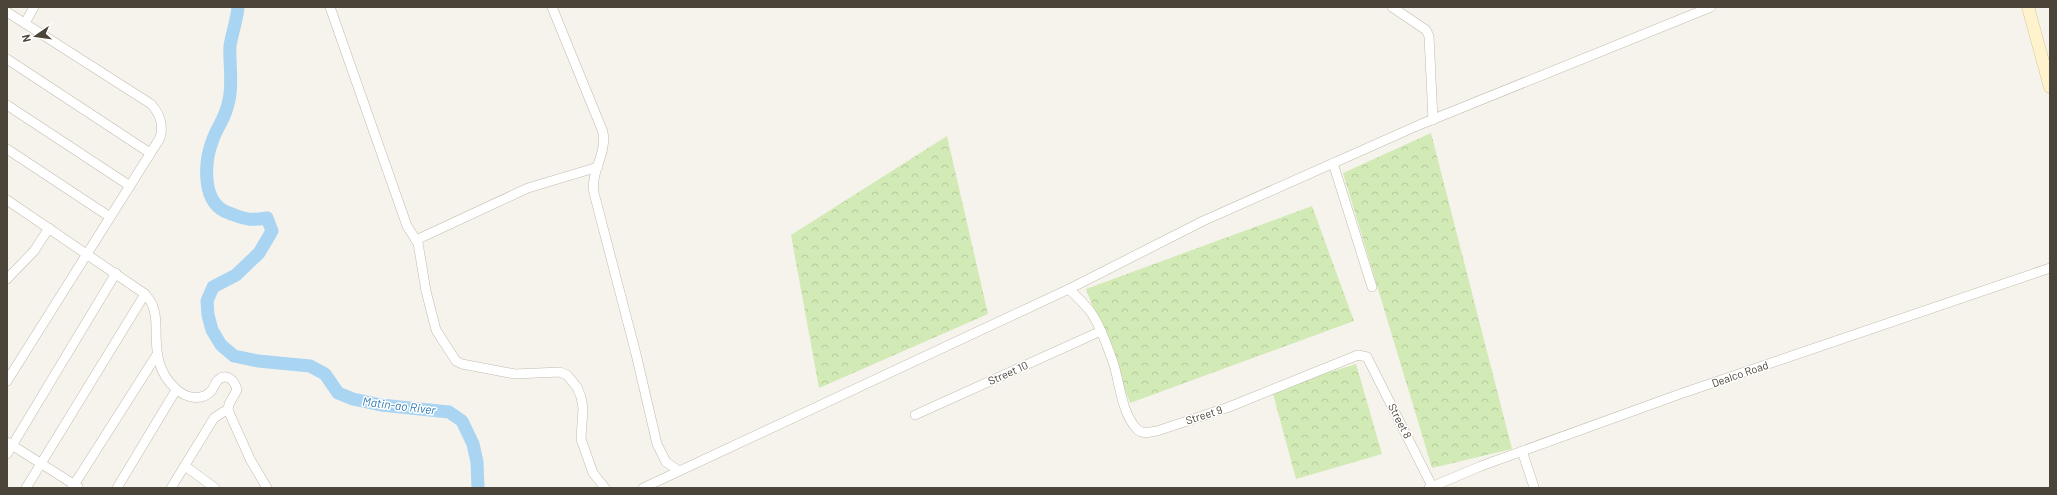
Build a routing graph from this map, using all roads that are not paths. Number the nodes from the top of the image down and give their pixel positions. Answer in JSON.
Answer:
{"nodes":[{"id":1,"x":34,"y":7,"type":"edge"},
{"id":2,"x":330,"y":7,"type":"edge"},
{"id":3,"x":552,"y":7,"type":"edge"},
{"id":4,"x":1392,"y":7,"type":"edge"},
{"id":5,"x":1712,"y":7,"type":"edge"},
{"id":6,"x":2028,"y":7,"type":"edge"},
{"id":7,"x":7,"y":12,"type":"edge"},
{"id":8,"x":24,"y":23,"type":"junction"},
{"id":9,"x":7,"y":59,"type":"edge"},
{"id":10,"x":2050,"y":87,"type":"edge"},
{"id":11,"x":7,"y":105,"type":"edge"},
{"id":12,"x":1433,"y":120,"type":"junction"},
{"id":13,"x":7,"y":149,"type":"edge"},
{"id":14,"x":150,"y":153,"type":"junction"},
{"id":15,"x":1333,"y":163,"type":"junction"},
{"id":16,"x":598,"y":167,"type":"junction"},
{"id":17,"x":130,"y":186,"type":"junction"},
{"id":18,"x":7,"y":200,"type":"edge"},
{"id":19,"x":110,"y":217,"type":"junction"},
{"id":20,"x":49,"y":228,"type":"junction"},
{"id":21,"x":416,"y":240,"type":"junction"},
{"id":22,"x":87,"y":253,"type":"junction"},
{"id":23,"x":2050,"y":268,"type":"edge"},
{"id":24,"x":116,"y":273,"type":"junction"},
{"id":25,"x":7,"y":279,"type":"edge"},
{"id":26,"x":1372,"y":287,"type":"dead end"},
{"id":27,"x":1069,"y":289,"type":"junction"},
{"id":28,"x":145,"y":294,"type":"junction"},
{"id":29,"x":1101,"y":331,"type":"junction"},
{"id":30,"x":156,"y":356,"type":"junction"},
{"id":31,"x":1368,"y":357,"type":"joint"},
{"id":32,"x":7,"y":381,"type":"edge"},
{"id":33,"x":176,"y":390,"type":"junction"},
{"id":34,"x":228,"y":410,"type":"junction"},
{"id":35,"x":915,"y":415,"type":"dead end"},
{"id":36,"x":10,"y":444,"type":"edge"},
{"id":37,"x":1522,"y":451,"type":"junction"},
{"id":38,"x":7,"y":454,"type":"edge"},
{"id":39,"x":41,"y":464,"type":"junction"},
{"id":40,"x":185,"y":466,"type":"junction"},
{"id":41,"x":679,"y":471,"type":"junction"},
{"id":42,"x":75,"y":487,"type":"edge"},
{"id":43,"x":1431,"y":487,"type":"edge"},
{"id":44,"x":26,"y":488,"type":"edge"},
{"id":45,"x":116,"y":488,"type":"edge"},
{"id":46,"x":171,"y":488,"type":"edge"},
{"id":47,"x":215,"y":488,"type":"edge"},
{"id":48,"x":267,"y":488,"type":"edge"},
{"id":49,"x":605,"y":488,"type":"edge"},
{"id":50,"x":643,"y":488,"type":"edge"},
{"id":51,"x":1534,"y":488,"type":"edge"}],
"edges":[{"from":1,"to":8,"type":"street"},
{"from":2,"to":21,"type":"street"},
{"from":3,"to":16,"type":"street"},
{"from":4,"to":12,"type":"street"},
{"from":5,"to":12,"type":"street"},
{"from":6,"to":10,"type":"street"},
{"from":7,"to":8,"type":"street"},
{"from":8,"to":14,"type":"street"},
{"from":9,"to":14,"type":"street"},
{"from":11,"to":17,"type":"street"},
{"from":12,"to":15,"type":"street"},
{"from":13,"to":19,"type":"street"},
{"from":14,"to":17,"type":"street"},
{"from":15,"to":26,"type":"street"},
{"from":15,"to":27,"type":"street"},
{"from":16,"to":21,"type":"street"},
{"from":16,"to":41,"type":"street"},
{"from":17,"to":19,"type":"street"},
{"from":18,"to":20,"type":"street"},
{"from":19,"to":22,"type":"street"},
{"from":20,"to":22,"type":"street"},
{"from":20,"to":25,"type":"street"},
{"from":21,"to":49,"type":"street"},
{"from":22,"to":24,"type":"street"},
{"from":22,"to":32,"type":"street"},
{"from":23,"to":37,"type":"street","name":"Dealco Road"},
{"from":24,"to":28,"type":"street"},
{"from":24,"to":36,"type":"street"},
{"from":27,"to":29,"type":"street"},
{"from":27,"to":41,"type":"street"},
{"from":28,"to":30,"type":"street"},
{"from":28,"to":39,"type":"street"},
{"from":29,"to":31,"type":"street","name":"Street 9"},
{"from":29,"to":35,"type":"street","name":"Street 10"},
{"from":30,"to":33,"type":"street"},
{"from":30,"to":42,"type":"street"},
{"from":31,"to":43,"type":"street","name":"Street 8"},
{"from":33,"to":34,"type":"street"},
{"from":33,"to":45,"type":"street"},
{"from":34,"to":40,"type":"street"},
{"from":34,"to":48,"type":"street"},
{"from":36,"to":38,"type":"street"},
{"from":36,"to":39,"type":"street"},
{"from":37,"to":43,"type":"street","name":"Dealco Road"},
{"from":37,"to":51,"type":"street"},
{"from":39,"to":42,"type":"street"},
{"from":39,"to":44,"type":"street"},
{"from":40,"to":46,"type":"street"},
{"from":40,"to":47,"type":"street"},
{"from":41,"to":50,"type":"street"}]}
